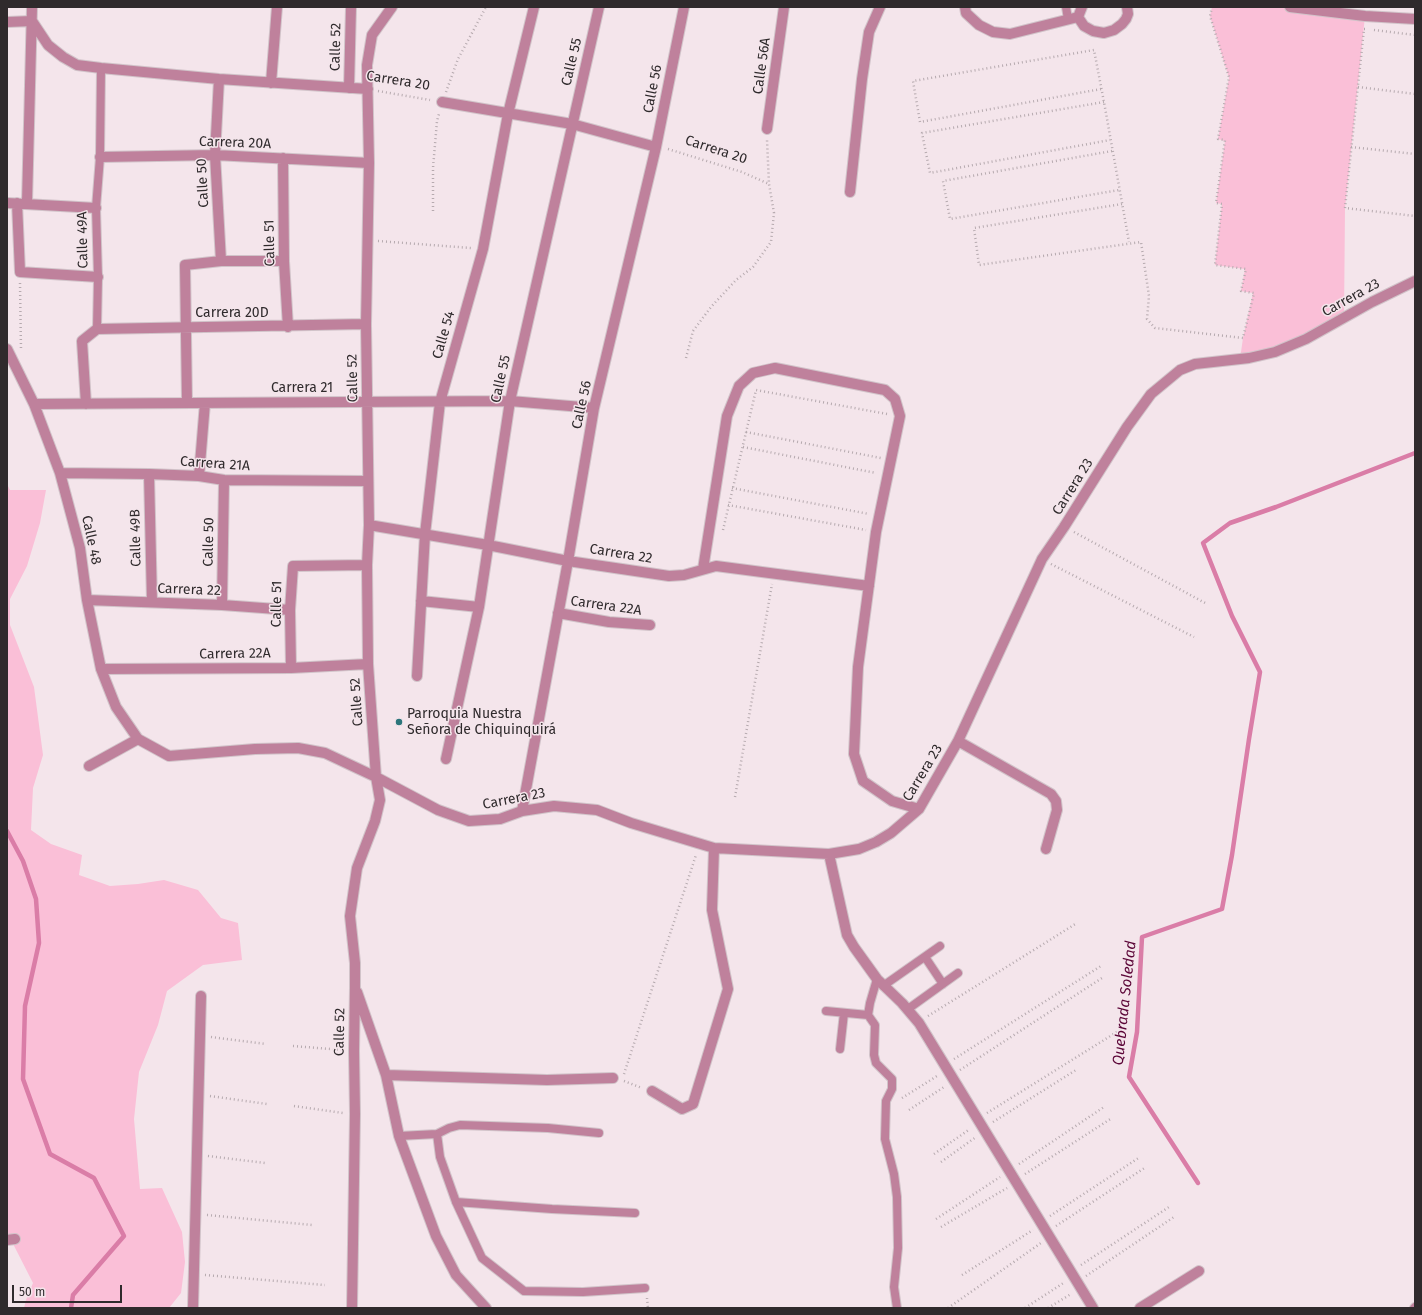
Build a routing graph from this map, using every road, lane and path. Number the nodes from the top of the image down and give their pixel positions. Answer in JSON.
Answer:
{"nodes":[{"id":1,"x":32,"y":7,"type":"edge"},
{"id":2,"x":276,"y":7,"type":"edge"},
{"id":3,"x":351,"y":7,"type":"edge"},
{"id":4,"x":392,"y":7,"type":"edge"},
{"id":5,"x":534,"y":7,"type":"edge"},
{"id":6,"x":599,"y":7,"type":"edge"},
{"id":7,"x":684,"y":7,"type":"edge"},
{"id":8,"x":784,"y":7,"type":"edge"},
{"id":9,"x":880,"y":7,"type":"edge"},
{"id":10,"x":965,"y":7,"type":"edge"},
{"id":11,"x":1066,"y":7,"type":"edge"},
{"id":12,"x":1082,"y":7,"type":"edge"},
{"id":13,"x":1127,"y":7,"type":"edge"},
{"id":14,"x":1212,"y":7,"type":"edge"},
{"id":15,"x":1290,"y":7,"type":"edge"},
{"id":16,"x":1073,"y":18,"type":"junction"},
{"id":17,"x":1415,"y":19,"type":"edge"},
{"id":18,"x":32,"y":21,"type":"junction"},
{"id":19,"x":7,"y":22,"type":"edge"},
{"id":20,"x":1415,"y":35,"type":"edge"},
{"id":21,"x":101,"y":68,"type":"junction"},
{"id":22,"x":219,"y":79,"type":"junction"},
{"id":23,"x":271,"y":83,"type":"junction"},
{"id":24,"x":1358,"y":86,"type":"junction"},
{"id":25,"x":349,"y":88,"type":"junction"},
{"id":26,"x":368,"y":89,"type":"junction"},
{"id":27,"x":1101,"y":89,"type":"junction"},
{"id":28,"x":1415,"y":94,"type":"edge"},
{"id":29,"x":442,"y":102,"type":"joint"},
{"id":30,"x":1104,"y":102,"type":"junction"},
{"id":31,"x":508,"y":114,"type":"junction"},
{"id":32,"x":572,"y":124,"type":"junction"},
{"id":33,"x":767,"y":129,"type":"joint"},
{"id":34,"x":1110,"y":140,"type":"junction"},
{"id":35,"x":656,"y":147,"type":"junction"},
{"id":36,"x":1352,"y":147,"type":"junction"},
{"id":37,"x":1112,"y":152,"type":"junction"},
{"id":38,"x":1415,"y":154,"type":"edge"},
{"id":39,"x":215,"y":155,"type":"junction"},
{"id":40,"x":100,"y":157,"type":"junction"},
{"id":41,"x":283,"y":158,"type":"junction"},
{"id":42,"x":369,"y":163,"type":"junction"},
{"id":43,"x":769,"y":184,"type":"junction"},
{"id":44,"x":1119,"y":190,"type":"junction"},
{"id":45,"x":850,"y":192,"type":"dead end"},
{"id":46,"x":17,"y":203,"type":"edge"},
{"id":47,"x":1122,"y":204,"type":"junction"},
{"id":48,"x":96,"y":208,"type":"junction"},
{"id":49,"x":1415,"y":216,"type":"edge"},
{"id":50,"x":368,"y":240,"type":"junction"},
{"id":51,"x":1129,"y":242,"type":"junction"},
{"id":52,"x":484,"y":249,"type":"junction"},
{"id":53,"x":284,"y":261,"type":"junction"},
{"id":54,"x":221,"y":262,"type":"junction"},
{"id":55,"x":20,"y":272,"type":"junction"},
{"id":56,"x":98,"y":277,"type":"junction"},
{"id":57,"x":1415,"y":281,"type":"edge"},
{"id":58,"x":366,"y":324,"type":"junction"},
{"id":59,"x":186,"y":327,"type":"junction"},
{"id":60,"x":288,"y":327,"type":"junction"},
{"id":61,"x":98,"y":329,"type":"junction"},
{"id":62,"x":7,"y":349,"type":"edge"},
{"id":63,"x":22,"y":357,"type":"dead end"},
{"id":64,"x":686,"y":358,"type":"dead end"},
{"id":65,"x":510,"y":401,"type":"junction"},
{"id":66,"x":368,"y":402,"type":"junction"},
{"id":67,"x":440,"y":402,"type":"junction"},
{"id":68,"x":187,"y":403,"type":"junction"},
{"id":69,"x":205,"y":403,"type":"junction"},
{"id":70,"x":34,"y":404,"type":"junction"},
{"id":71,"x":86,"y":404,"type":"junction"},
{"id":72,"x":594,"y":408,"type":"junction"},
{"id":73,"x":900,"y":416,"type":"junction"},
{"id":74,"x":746,"y":432,"type":"junction"},
{"id":75,"x":743,"y":447,"type":"junction"},
{"id":76,"x":891,"y":460,"type":"junction"},
{"id":77,"x":60,"y":474,"type":"junction"},
{"id":78,"x":149,"y":474,"type":"junction"},
{"id":79,"x":888,"y":475,"type":"junction"},
{"id":80,"x":200,"y":476,"type":"junction"},
{"id":81,"x":224,"y":480,"type":"junction"},
{"id":82,"x":368,"y":481,"type":"junction"},
{"id":83,"x":732,"y":488,"type":"junction"},
{"id":84,"x":728,"y":505,"type":"junction"},
{"id":85,"x":879,"y":516,"type":"junction"},
{"id":86,"x":369,"y":525,"type":"junction"},
{"id":87,"x":1064,"y":527,"type":"junction"},
{"id":88,"x":722,"y":532,"type":"dead end"},
{"id":89,"x":876,"y":532,"type":"junction"},
{"id":90,"x":425,"y":534,"type":"junction"},
{"id":91,"x":488,"y":545,"type":"junction"},
{"id":92,"x":1042,"y":559,"type":"junction"},
{"id":93,"x":568,"y":561,"type":"junction"},
{"id":94,"x":367,"y":565,"type":"junction"},
{"id":95,"x":703,"y":569,"type":"junction"},
{"id":96,"x":773,"y":574,"type":"junction"},
{"id":97,"x":869,"y":586,"type":"junction"},
{"id":98,"x":87,"y":600,"type":"junction"},
{"id":99,"x":421,"y":601,"type":"junction"},
{"id":100,"x":152,"y":602,"type":"junction"},
{"id":101,"x":222,"y":604,"type":"junction"},
{"id":102,"x":1207,"y":604,"type":"dead end"},
{"id":103,"x":480,"y":607,"type":"junction"},
{"id":104,"x":290,"y":610,"type":"junction"},
{"id":105,"x":558,"y":613,"type":"junction"},
{"id":106,"x":650,"y":625,"type":"dead end"},
{"id":107,"x":1194,"y":637,"type":"dead end"},
{"id":108,"x":368,"y":664,"type":"junction"},
{"id":109,"x":291,"y":668,"type":"junction"},
{"id":110,"x":101,"y":669,"type":"junction"},
{"id":111,"x":417,"y":676,"type":"dead end"},
{"id":112,"x":138,"y":739,"type":"junction"},
{"id":113,"x":958,"y":741,"type":"junction"},
{"id":114,"x":446,"y":760,"type":"dead end"},
{"id":115,"x":89,"y":766,"type":"dead end"},
{"id":116,"x":376,"y":777,"type":"junction"},
{"id":117,"x":735,"y":797,"type":"dead end"},
{"id":118,"x":919,"y":809,"type":"junction"},
{"id":119,"x":522,"y":811,"type":"junction"},
{"id":120,"x":699,"y":844,"type":"junction"},
{"id":121,"x":714,"y":848,"type":"junction"},
{"id":122,"x":1046,"y":849,"type":"dead end"},
{"id":123,"x":829,"y":854,"type":"junction"},
{"id":124,"x":1077,"y":923,"type":"dead end"},
{"id":125,"x":940,"y":946,"type":"dead end"},
{"id":126,"x":925,"y":957,"type":"junction"},
{"id":127,"x":1101,"y":966,"type":"dead end"},
{"id":128,"x":958,"y":974,"type":"dead end"},
{"id":129,"x":1102,"y":978,"type":"dead end"},
{"id":130,"x":880,"y":983,"type":"junction"},
{"id":131,"x":944,"y":984,"type":"junction"},
{"id":132,"x":355,"y":987,"type":"junction"},
{"id":133,"x":201,"y":996,"type":"dead end"},
{"id":134,"x":908,"y":1009,"type":"junction"},
{"id":135,"x":826,"y":1012,"type":"dead end"},
{"id":136,"x":844,"y":1013,"type":"junction"},
{"id":137,"x":868,"y":1015,"type":"junction"},
{"id":138,"x":918,"y":1023,"type":"junction"},
{"id":139,"x":1120,"y":1030,"type":"dead end"},
{"id":140,"x":200,"y":1036,"type":"junction"},
{"id":141,"x":266,"y":1044,"type":"dead end"},
{"id":142,"x":293,"y":1046,"type":"dead end"},
{"id":143,"x":840,"y":1049,"type":"dead end"},
{"id":144,"x":354,"y":1051,"type":"junction"},
{"id":145,"x":1076,"y":1070,"type":"dead end"},
{"id":146,"x":950,"y":1072,"type":"junction"},
{"id":147,"x":386,"y":1075,"type":"junction"},
{"id":148,"x":613,"y":1078,"type":"dead end"},
{"id":149,"x":652,"y":1091,"type":"joint"},
{"id":150,"x":198,"y":1095,"type":"junction"},
{"id":151,"x":902,"y":1098,"type":"dead end"},
{"id":152,"x":267,"y":1104,"type":"dead end"},
{"id":153,"x":294,"y":1106,"type":"dead end"},
{"id":154,"x":1104,"y":1108,"type":"dead end"},
{"id":155,"x":909,"y":1110,"type":"dead end"},
{"id":156,"x":356,"y":1114,"type":"junction"},
{"id":157,"x":1112,"y":1118,"type":"dead end"},
{"id":158,"x":982,"y":1125,"type":"junction"},
{"id":159,"x":599,"y":1133,"type":"dead end"},
{"id":160,"x":437,"y":1134,"type":"junction"},
{"id":161,"x":399,"y":1136,"type":"junction"},
{"id":162,"x":197,"y":1154,"type":"junction"},
{"id":163,"x":934,"y":1154,"type":"dead end"},
{"id":164,"x":1140,"y":1157,"type":"dead end"},
{"id":165,"x":940,"y":1162,"type":"dead end"},
{"id":166,"x":265,"y":1163,"type":"dead end"},
{"id":167,"x":1146,"y":1167,"type":"dead end"},
{"id":168,"x":1010,"y":1171,"type":"junction"},
{"id":169,"x":1016,"y":1181,"type":"junction"},
{"id":170,"x":456,"y":1202,"type":"junction"},
{"id":171,"x":1169,"y":1207,"type":"dead end"},
{"id":172,"x":635,"y":1213,"type":"dead end"},
{"id":173,"x":196,"y":1214,"type":"junction"},
{"id":174,"x":1174,"y":1217,"type":"dead end"},
{"id":175,"x":936,"y":1219,"type":"dead end"},
{"id":176,"x":312,"y":1225,"type":"dead end"},
{"id":177,"x":940,"y":1227,"type":"dead end"},
{"id":178,"x":1045,"y":1229,"type":"junction"},
{"id":179,"x":1199,"y":1271,"type":"dead end"},
{"id":180,"x":194,"y":1274,"type":"junction"},
{"id":181,"x":962,"y":1275,"type":"dead end"},
{"id":182,"x":1076,"y":1279,"type":"junction"},
{"id":183,"x":325,"y":1284,"type":"dead end"},
{"id":184,"x":645,"y":1288,"type":"dead end"},
{"id":185,"x":193,"y":1308,"type":"edge"},
{"id":186,"x":352,"y":1308,"type":"edge"},
{"id":187,"x":486,"y":1308,"type":"edge"},
{"id":188,"x":897,"y":1308,"type":"edge"},
{"id":189,"x":948,"y":1308,"type":"edge"},
{"id":190,"x":1025,"y":1308,"type":"edge"},
{"id":191,"x":1048,"y":1308,"type":"edge"},
{"id":192,"x":1093,"y":1308,"type":"edge"},
{"id":193,"x":1140,"y":1308,"type":"edge"}],
"edges":[{"from":1,"to":18,"type":"street"},
{"from":2,"to":23,"type":"street"},
{"from":3,"to":25,"type":"street","name":"Calle 52"},
{"from":4,"to":26,"type":"street","name":"Calle 52"},
{"from":5,"to":31,"type":"street","name":"Calle 54"},
{"from":6,"to":32,"type":"street","name":"Calle 55"},
{"from":7,"to":35,"type":"street","name":"Calle 56"},
{"from":8,"to":33,"type":"street","name":"Calle 56A"},
{"from":9,"to":45,"type":"street"},
{"from":10,"to":16,"type":"street"},
{"from":11,"to":16,"type":"lane"},
{"from":12,"to":16,"type":"street"},
{"from":13,"to":16,"type":"street"},
{"from":14,"to":51,"type":"path"},
{"from":15,"to":17,"type":"street"},
{"from":18,"to":19,"type":"street"},
{"from":18,"to":21,"type":"street","name":"Carrera 20"},
{"from":18,"to":46,"type":"street"},
{"from":20,"to":24,"type":"path"},
{"from":21,"to":22,"type":"street","name":"Carrera 20"},
{"from":21,"to":40,"type":"lane","name":"Calle 49A"},
{"from":22,"to":23,"type":"street","name":"Carrera 20"},
{"from":22,"to":39,"type":"street","name":"Calle 50"},
{"from":23,"to":25,"type":"street","name":"Carrera 20"},
{"from":24,"to":28,"type":"path"},
{"from":24,"to":36,"type":"path"},
{"from":25,"to":26,"type":"street","name":"Carrera 20"},
{"from":26,"to":29,"type":"path","name":"Carrera 20"},
{"from":26,"to":42,"type":"street","name":"Calle 52"},
{"from":27,"to":27,"type":"path"},
{"from":27,"to":30,"type":"path"},
{"from":29,"to":31,"type":"street","name":"Carrera 20"},
{"from":30,"to":34,"type":"path"},
{"from":30,"to":34,"type":"path"},
{"from":31,"to":32,"type":"street","name":"Carrera 20"},
{"from":31,"to":52,"type":"street","name":"Calle 54"},
{"from":32,"to":35,"type":"street","name":"Carrera 20"},
{"from":32,"to":65,"type":"street","name":"Calle 55"},
{"from":33,"to":43,"type":"path"},
{"from":34,"to":37,"type":"path"},
{"from":35,"to":43,"type":"path","name":"Carrera 20"},
{"from":35,"to":72,"type":"street","name":"Calle 56"},
{"from":36,"to":38,"type":"path"},
{"from":36,"to":49,"type":"path"},
{"from":37,"to":44,"type":"path"},
{"from":37,"to":44,"type":"path"},
{"from":39,"to":40,"type":"street","name":"Carrera 20A"},
{"from":39,"to":41,"type":"street","name":"Carrera 20A"},
{"from":39,"to":54,"type":"street","name":"Calle 50"},
{"from":40,"to":48,"type":"lane","name":"Calle 49A"},
{"from":41,"to":42,"type":"street","name":"Carrera 20A"},
{"from":41,"to":53,"type":"street","name":"Calle 51"},
{"from":42,"to":50,"type":"street","name":"Calle 52"},
{"from":43,"to":64,"type":"path"},
{"from":44,"to":47,"type":"path"},
{"from":46,"to":48,"type":"street"},
{"from":46,"to":55,"type":"street"},
{"from":47,"to":51,"type":"path"},
{"from":47,"to":51,"type":"path"},
{"from":48,"to":56,"type":"lane","name":"Calle 49A"},
{"from":50,"to":52,"type":"path"},
{"from":50,"to":58,"type":"street","name":"Calle 52"},
{"from":52,"to":67,"type":"street","name":"Calle 54"},
{"from":53,"to":54,"type":"street"},
{"from":53,"to":60,"type":"street","name":"Calle 51"},
{"from":54,"to":59,"type":"street"},
{"from":55,"to":56,"type":"street"},
{"from":55,"to":63,"type":"path"},
{"from":56,"to":61,"type":"lane","name":"Calle 49A"},
{"from":57,"to":87,"type":"street","name":"Carrera 23"},
{"from":58,"to":60,"type":"street","name":"Carrera 20D"},
{"from":58,"to":66,"type":"street","name":"Calle 52"},
{"from":59,"to":60,"type":"street","name":"Carrera 20D"},
{"from":59,"to":61,"type":"street","name":"Carrera 20D"},
{"from":59,"to":68,"type":"street"},
{"from":61,"to":71,"type":"street"},
{"from":62,"to":70,"type":"street","name":"Calle 48"},
{"from":65,"to":67,"type":"street","name":"Carrera 21"},
{"from":65,"to":72,"type":"street","name":"Carrera 21"},
{"from":65,"to":91,"type":"street","name":"Calle 55"},
{"from":66,"to":67,"type":"street","name":"Carrera 21"},
{"from":66,"to":69,"type":"street","name":"Carrera 21"},
{"from":66,"to":82,"type":"street","name":"Calle 52"},
{"from":67,"to":90,"type":"street","name":"Calle 54"},
{"from":68,"to":69,"type":"street","name":"Carrera 21"},
{"from":68,"to":71,"type":"street","name":"Carrera 21"},
{"from":69,"to":80,"type":"street"},
{"from":70,"to":71,"type":"street","name":"Carrera 21"},
{"from":70,"to":77,"type":"street","name":"Calle 48"},
{"from":72,"to":93,"type":"street","name":"Calle 56"},
{"from":73,"to":74,"type":"path"},
{"from":73,"to":76,"type":"street"},
{"from":73,"to":95,"type":"street"},
{"from":74,"to":75,"type":"path"},
{"from":74,"to":76,"type":"path"},
{"from":75,"to":79,"type":"path"},
{"from":75,"to":83,"type":"path"},
{"from":76,"to":79,"type":"street"},
{"from":77,"to":78,"type":"street","name":"Carrera 21A"},
{"from":77,"to":98,"type":"street","name":"Calle 48"},
{"from":78,"to":80,"type":"street","name":"Carrera 21A"},
{"from":78,"to":100,"type":"street","name":"Calle 49B"},
{"from":79,"to":85,"type":"street"},
{"from":80,"to":81,"type":"street","name":"Carrera 21A"},
{"from":81,"to":82,"type":"street","name":"Carrera 21A"},
{"from":81,"to":101,"type":"street","name":"Calle 50"},
{"from":82,"to":86,"type":"street","name":"Calle 52"},
{"from":83,"to":84,"type":"path"},
{"from":83,"to":85,"type":"path"},
{"from":84,"to":88,"type":"path"},
{"from":84,"to":89,"type":"path"},
{"from":85,"to":89,"type":"street"},
{"from":86,"to":90,"type":"street","name":"Carrera 22"},
{"from":86,"to":94,"type":"street","name":"Calle 52"},
{"from":87,"to":92,"type":"street","name":"Carrera 23"},
{"from":87,"to":102,"type":"path"},
{"from":89,"to":97,"type":"street"},
{"from":90,"to":91,"type":"street","name":"Carrera 22"},
{"from":90,"to":99,"type":"street","name":"Calle 54"},
{"from":91,"to":93,"type":"street","name":"Carrera 22"},
{"from":91,"to":103,"type":"street","name":"Calle 55"},
{"from":92,"to":107,"type":"path"},
{"from":92,"to":113,"type":"street","name":"Carrera 23"},
{"from":93,"to":95,"type":"street","name":"Carrera 22"},
{"from":93,"to":105,"type":"street","name":"Calle 56"},
{"from":94,"to":104,"type":"street","name":"Calle 51"},
{"from":94,"to":108,"type":"street","name":"Calle 52"},
{"from":95,"to":96,"type":"street","name":"Carrera 22"},
{"from":96,"to":97,"type":"street","name":"Carrera 22"},
{"from":96,"to":117,"type":"path"},
{"from":97,"to":118,"type":"street"},
{"from":98,"to":100,"type":"street","name":"Carrera 22"},
{"from":98,"to":110,"type":"street","name":"Calle 48"},
{"from":99,"to":103,"type":"street"},
{"from":99,"to":111,"type":"street","name":"Calle 54"},
{"from":100,"to":101,"type":"street","name":"Carrera 22"},
{"from":101,"to":104,"type":"street","name":"Carrera 22"},
{"from":103,"to":114,"type":"street","name":"Calle 55"},
{"from":104,"to":109,"type":"street","name":"Calle 51"},
{"from":105,"to":106,"type":"street","name":"Carrera 22A"},
{"from":105,"to":119,"type":"street","name":"Calle 56"},
{"from":108,"to":109,"type":"street","name":"Carrera 22A"},
{"from":108,"to":116,"type":"street","name":"Calle 52"},
{"from":109,"to":110,"type":"street","name":"Carrera 22A"},
{"from":110,"to":112,"type":"street","name":"Calle 48"},
{"from":112,"to":115,"type":"street"},
{"from":112,"to":116,"type":"street","name":"Carrera 23"},
{"from":113,"to":118,"type":"street","name":"Carrera 23"},
{"from":113,"to":122,"type":"street"},
{"from":116,"to":119,"type":"street","name":"Carrera 23"},
{"from":116,"to":132,"type":"street","name":"Calle 52"},
{"from":118,"to":123,"type":"street","name":"Carrera 23"},
{"from":119,"to":120,"type":"street","name":"Carrera 23"},
{"from":120,"to":121,"type":"street","name":"Carrera 23"},
{"from":120,"to":149,"type":"path"},
{"from":121,"to":123,"type":"street","name":"Carrera 23"},
{"from":121,"to":149,"type":"street"},
{"from":123,"to":130,"type":"street"},
{"from":124,"to":138,"type":"path"},
{"from":125,"to":126,"type":"lane"},
{"from":126,"to":130,"type":"lane"},
{"from":126,"to":131,"type":"lane"},
{"from":127,"to":146,"type":"path"},
{"from":128,"to":131,"type":"lane"},
{"from":129,"to":146,"type":"path"},
{"from":130,"to":134,"type":"street"},
{"from":130,"to":137,"type":"lane"},
{"from":131,"to":134,"type":"lane"},
{"from":132,"to":144,"type":"street","name":"Calle 52"},
{"from":132,"to":147,"type":"street"},
{"from":133,"to":140,"type":"street"},
{"from":134,"to":138,"type":"street"},
{"from":135,"to":136,"type":"lane"},
{"from":136,"to":137,"type":"lane"},
{"from":136,"to":143,"type":"lane"},
{"from":137,"to":188,"type":"lane"},
{"from":138,"to":146,"type":"street"},
{"from":139,"to":158,"type":"path"},
{"from":140,"to":141,"type":"path"},
{"from":140,"to":150,"type":"street"},
{"from":142,"to":144,"type":"path"},
{"from":144,"to":156,"type":"street","name":"Calle 52"},
{"from":145,"to":158,"type":"path"},
{"from":146,"to":151,"type":"path"},
{"from":146,"to":155,"type":"path"},
{"from":146,"to":158,"type":"street"},
{"from":147,"to":148,"type":"street"},
{"from":147,"to":161,"type":"street"},
{"from":150,"to":152,"type":"path"},
{"from":150,"to":162,"type":"street"},
{"from":153,"to":156,"type":"path"},
{"from":154,"to":168,"type":"path"},
{"from":156,"to":186,"type":"street","name":"Calle 52"},
{"from":157,"to":169,"type":"path"},
{"from":158,"to":163,"type":"path"},
{"from":158,"to":165,"type":"path"},
{"from":158,"to":168,"type":"street"},
{"from":159,"to":160,"type":"lane"},
{"from":160,"to":161,"type":"lane"},
{"from":160,"to":170,"type":"lane"},
{"from":161,"to":187,"type":"street"},
{"from":162,"to":166,"type":"path"},
{"from":162,"to":173,"type":"street"},
{"from":164,"to":178,"type":"path"},
{"from":167,"to":178,"type":"path"},
{"from":168,"to":169,"type":"street"},
{"from":168,"to":175,"type":"path"},
{"from":169,"to":177,"type":"path"},
{"from":169,"to":178,"type":"street"},
{"from":170,"to":172,"type":"lane"},
{"from":170,"to":184,"type":"lane"},
{"from":171,"to":182,"type":"path"},
{"from":173,"to":176,"type":"path"},
{"from":173,"to":180,"type":"street"},
{"from":174,"to":182,"type":"path"},
{"from":178,"to":181,"type":"path"},
{"from":178,"to":182,"type":"street"},
{"from":178,"to":189,"type":"path"},
{"from":179,"to":193,"type":"street"},
{"from":180,"to":183,"type":"path"},
{"from":180,"to":185,"type":"street"},
{"from":182,"to":190,"type":"path"},
{"from":182,"to":191,"type":"path"},
{"from":182,"to":192,"type":"street"}]}
